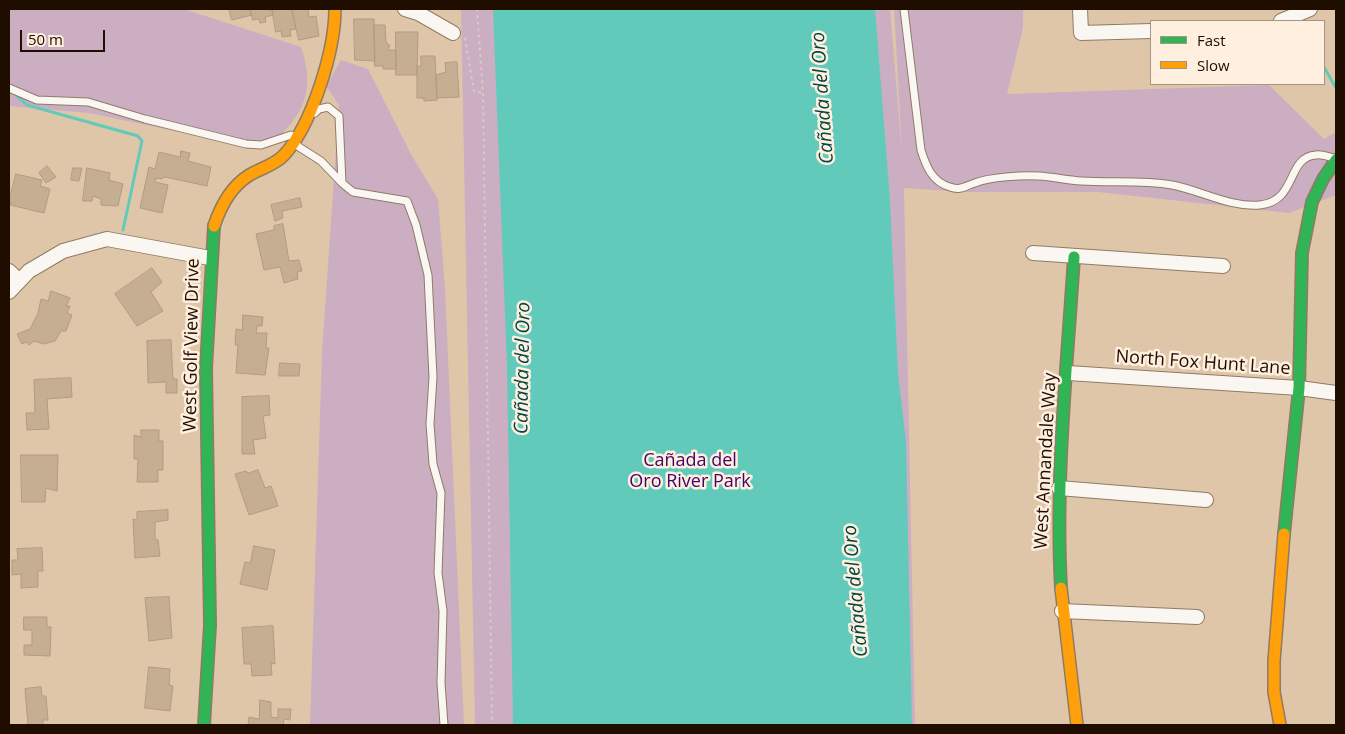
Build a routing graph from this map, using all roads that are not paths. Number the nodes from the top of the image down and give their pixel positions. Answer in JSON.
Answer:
{"nodes":[{"id":1,"x":335,"y":9,"type":"edge"},
{"id":2,"x":405,"y":9,"type":"edge"},
{"id":3,"x":904,"y":9,"type":"edge"},
{"id":4,"x":1080,"y":9,"type":"edge"},
{"id":5,"x":1310,"y":9,"type":"edge"},
{"id":6,"x":1283,"y":20,"type":"edge"},
{"id":7,"x":1150,"y":31,"type":"edge"},
{"id":8,"x":453,"y":33,"type":"road end"},
{"id":9,"x":9,"y":88,"type":"edge"},
{"id":10,"x":305,"y":124,"type":"junction"},
{"id":11,"x":291,"y":139,"type":"junction"},
{"id":12,"x":1336,"y":160,"type":"edge"},
{"id":13,"x":342,"y":183,"type":"junction"},
{"id":14,"x":1032,"y":253,"type":"dead end"},
{"id":15,"x":1074,"y":257,"type":"junction"},
{"id":16,"x":210,"y":258,"type":"junction"},
{"id":17,"x":1223,"y":266,"type":"dead end"},
{"id":18,"x":9,"y":271,"type":"edge"},
{"id":19,"x":19,"y":281,"type":"junction"},
{"id":20,"x":9,"y":292,"type":"edge"},
{"id":21,"x":1068,"y":373,"type":"junction"},
{"id":22,"x":1293,"y":387,"type":"junction"},
{"id":23,"x":1336,"y":393,"type":"edge"},
{"id":24,"x":1059,"y":488,"type":"junction"},
{"id":25,"x":1206,"y":500,"type":"dead end"},
{"id":26,"x":1062,"y":611,"type":"junction"},
{"id":27,"x":1197,"y":617,"type":"dead end"},
{"id":28,"x":204,"y":725,"type":"edge"},
{"id":29,"x":444,"y":725,"type":"edge"},
{"id":30,"x":1077,"y":725,"type":"edge"},
{"id":31,"x":1280,"y":725,"type":"edge"}],
"edges":[{"from":1,"to":10,"type":"street","name":"West Golf View Drive"},
{"from":2,"to":8,"type":"street"},
{"from":3,"to":12,"type":"lane"},
{"from":4,"to":7,"type":"street"},
{"from":5,"to":6,"type":"street"},
{"from":9,"to":11,"type":"lane"},
{"from":10,"to":11,"type":"street","name":"West Golf View Drive"},
{"from":10,"to":13,"type":"lane"},
{"from":11,"to":13,"type":"lane"},
{"from":11,"to":16,"type":"street","name":"West Golf View Drive"},
{"from":12,"to":22,"type":"street"},
{"from":13,"to":29,"type":"lane"},
{"from":14,"to":15,"type":"street"},
{"from":15,"to":17,"type":"street"},
{"from":15,"to":21,"type":"street","name":"West Annandale Way"},
{"from":16,"to":19,"type":"street"},
{"from":16,"to":28,"type":"street","name":"West Golf View Drive"},
{"from":18,"to":19,"type":"street"},
{"from":19,"to":20,"type":"street"},
{"from":21,"to":22,"type":"street","name":"North Fox Hunt Lane"},
{"from":21,"to":24,"type":"street","name":"West Annandale Way"},
{"from":22,"to":23,"type":"street","name":"North Fox Hunt Lane"},
{"from":22,"to":31,"type":"street"},
{"from":24,"to":25,"type":"street"},
{"from":24,"to":26,"type":"street","name":"West Annandale Way"},
{"from":26,"to":27,"type":"street"},
{"from":26,"to":30,"type":"street","name":"West Annandale Way"}]}
